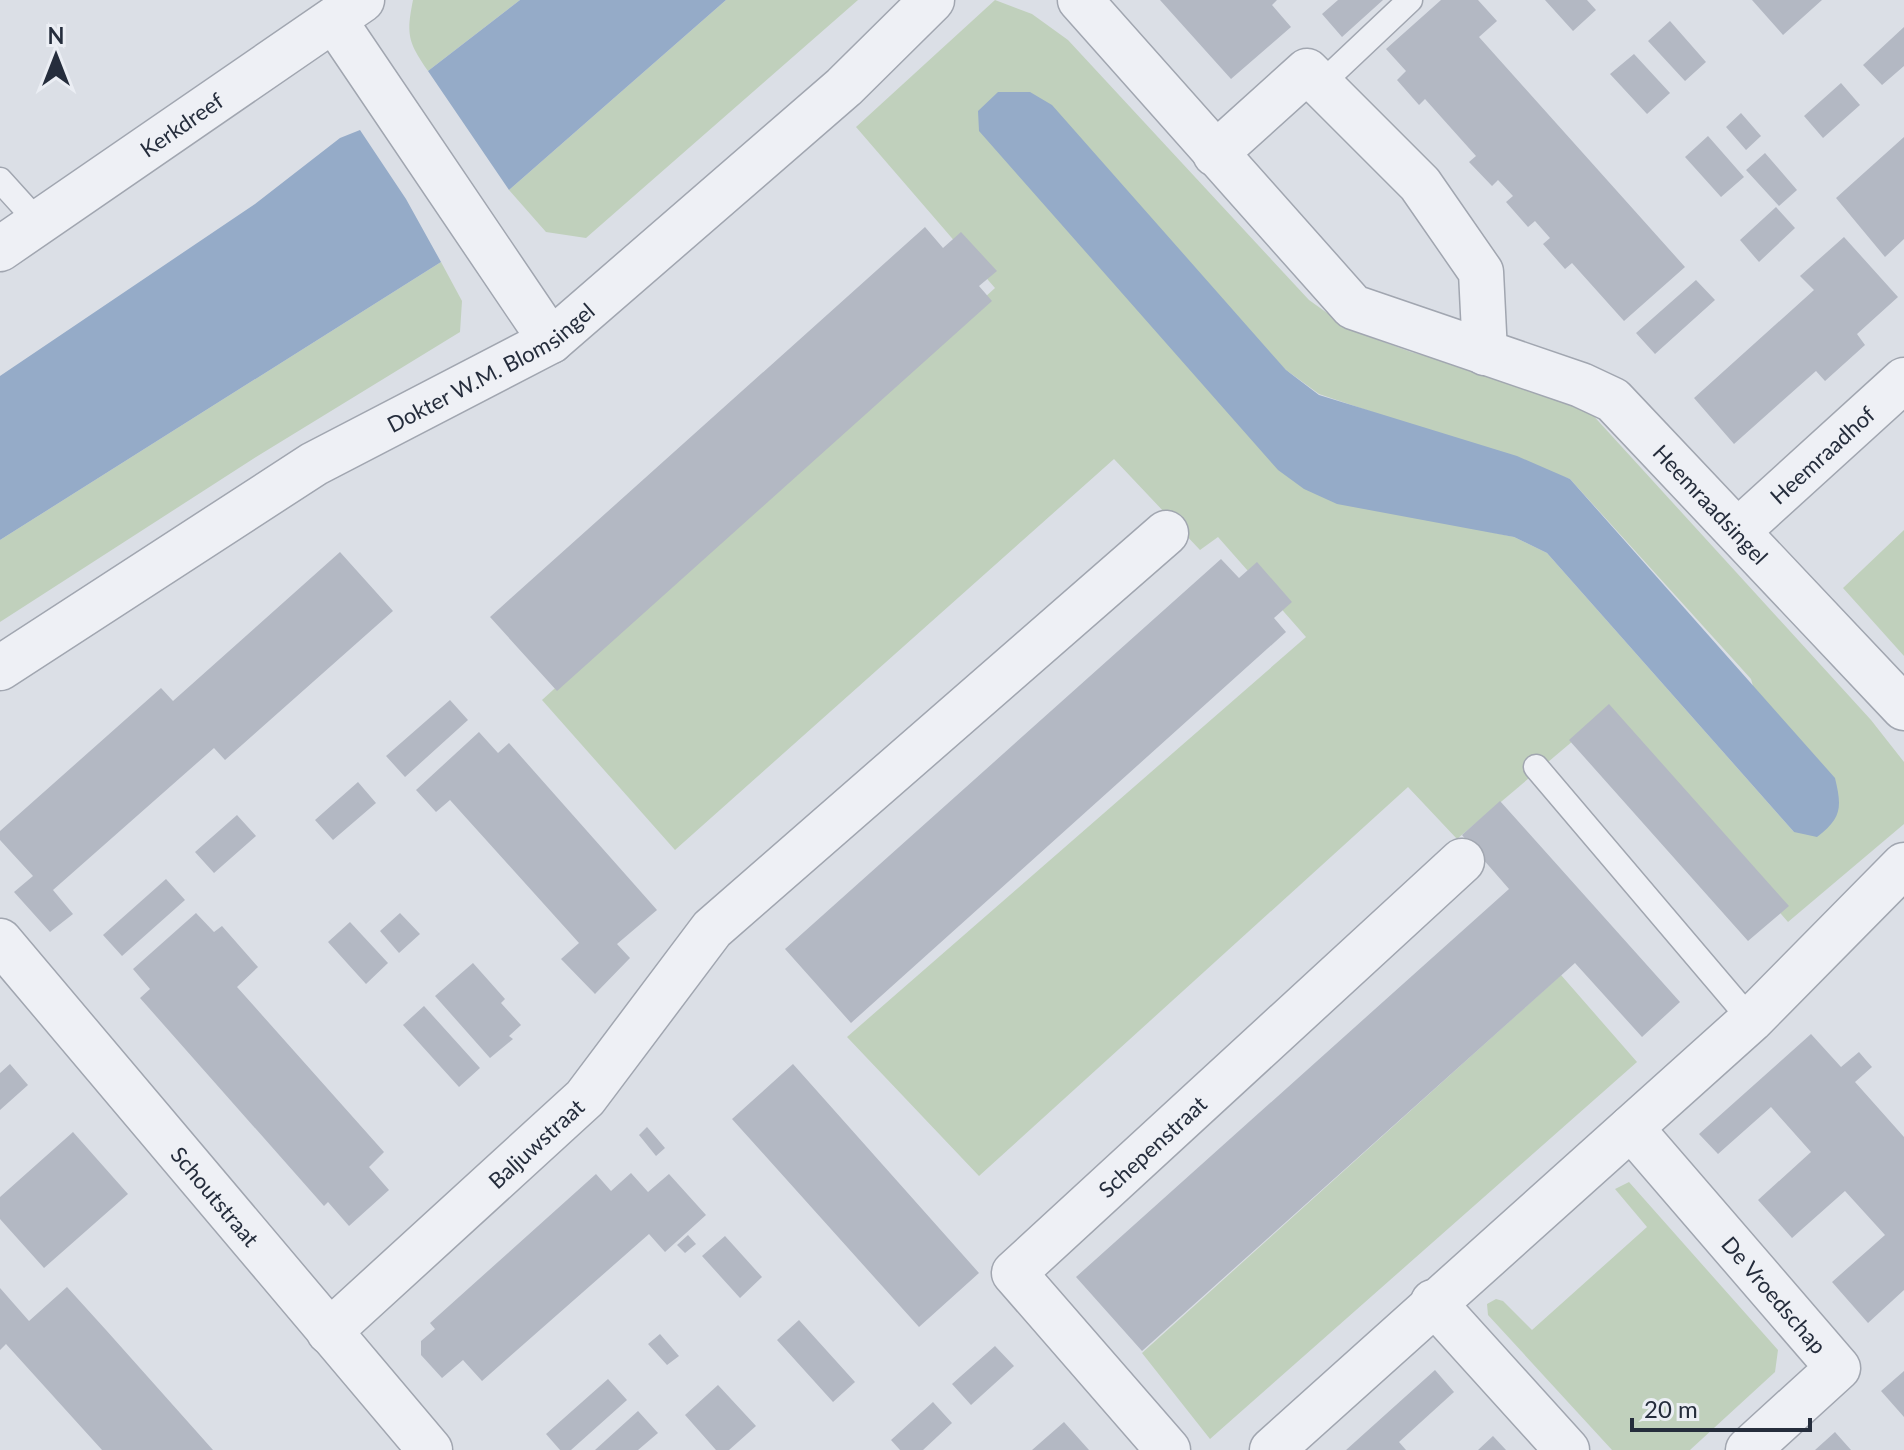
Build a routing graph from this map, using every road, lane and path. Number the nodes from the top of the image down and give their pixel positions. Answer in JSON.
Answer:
{"nodes":[{"id":1,"x":932,"y":0,"type":"edge"},
{"id":2,"x":1080,"y":0,"type":"edge"},
{"id":3,"x":1410,"y":0,"type":"edge"},
{"id":4,"x":348,"y":10,"type":"edge"},
{"id":5,"x":1321,"y":84,"type":"junction"},
{"id":6,"x":1215,"y":154,"type":"junction"},
{"id":7,"x":0,"y":180,"type":"edge"},
{"id":8,"x":38,"y":222,"type":"junction"},
{"id":9,"x":0,"y":249,"type":"edge"},
{"id":10,"x":551,"y":341,"type":"junction"},
{"id":11,"x":1485,"y":353,"type":"junction"},
{"id":12,"x":1904,"y":380,"type":"edge"},
{"id":13,"x":1739,"y":530,"type":"junction"},
{"id":14,"x":1166,"y":533,"type":"dead end"},
{"id":15,"x":0,"y":668,"type":"edge"},
{"id":16,"x":1904,"y":708,"type":"edge"},
{"id":17,"x":1536,"y":767,"type":"dead end"},
{"id":18,"x":1462,"y":861,"type":"dead end"},
{"id":19,"x":1904,"y":865,"type":"edge"},
{"id":20,"x":0,"y":941,"type":"edge"},
{"id":21,"x":1751,"y":1020,"type":"junction"},
{"id":22,"x":1631,"y":1128,"type":"junction"},
{"id":23,"x":1433,"y":1302,"type":"junction"},
{"id":24,"x":329,"y":1332,"type":"junction"},
{"id":25,"x":430,"y":1450,"type":"edge"},
{"id":26,"x":1168,"y":1450,"type":"edge"},
{"id":27,"x":1272,"y":1450,"type":"edge"},
{"id":28,"x":1567,"y":1450,"type":"edge"},
{"id":29,"x":1748,"y":1450,"type":"edge"}],
"edges":[{"from":1,"to":10,"type":"street","name":"Dokter W.M. Blomsingel"},
{"from":2,"to":6,"type":"street","name":"Heemraadsingel"},
{"from":3,"to":5,"type":"lane"},
{"from":4,"to":8,"type":"street","name":"Kerkdreef"},
{"from":4,"to":10,"type":"street"},
{"from":5,"to":6,"type":"street"},
{"from":5,"to":11,"type":"street"},
{"from":6,"to":11,"type":"street","name":"Heemraadsingel"},
{"from":7,"to":8,"type":"lane"},
{"from":8,"to":9,"type":"street","name":"Kerkdreef"},
{"from":10,"to":15,"type":"street","name":"Dokter W.M. Blomsingel"},
{"from":11,"to":13,"type":"street","name":"Heemraadsingel"},
{"from":12,"to":13,"type":"street","name":"Heemraadhof"},
{"from":13,"to":16,"type":"street","name":"Heemraadsingel"},
{"from":14,"to":24,"type":"street","name":"Baljuwstraat"},
{"from":17,"to":21,"type":"lane"},
{"from":18,"to":26,"type":"street","name":"Schepenstraat"},
{"from":19,"to":21,"type":"street"},
{"from":20,"to":24,"type":"street","name":"Schoutstraat"},
{"from":21,"to":22,"type":"street"},
{"from":22,"to":23,"type":"street"},
{"from":22,"to":29,"type":"street","name":"De Vroedschap"},
{"from":23,"to":27,"type":"street"},
{"from":23,"to":28,"type":"street"},
{"from":24,"to":25,"type":"street","name":"Schoutstraat"}]}
